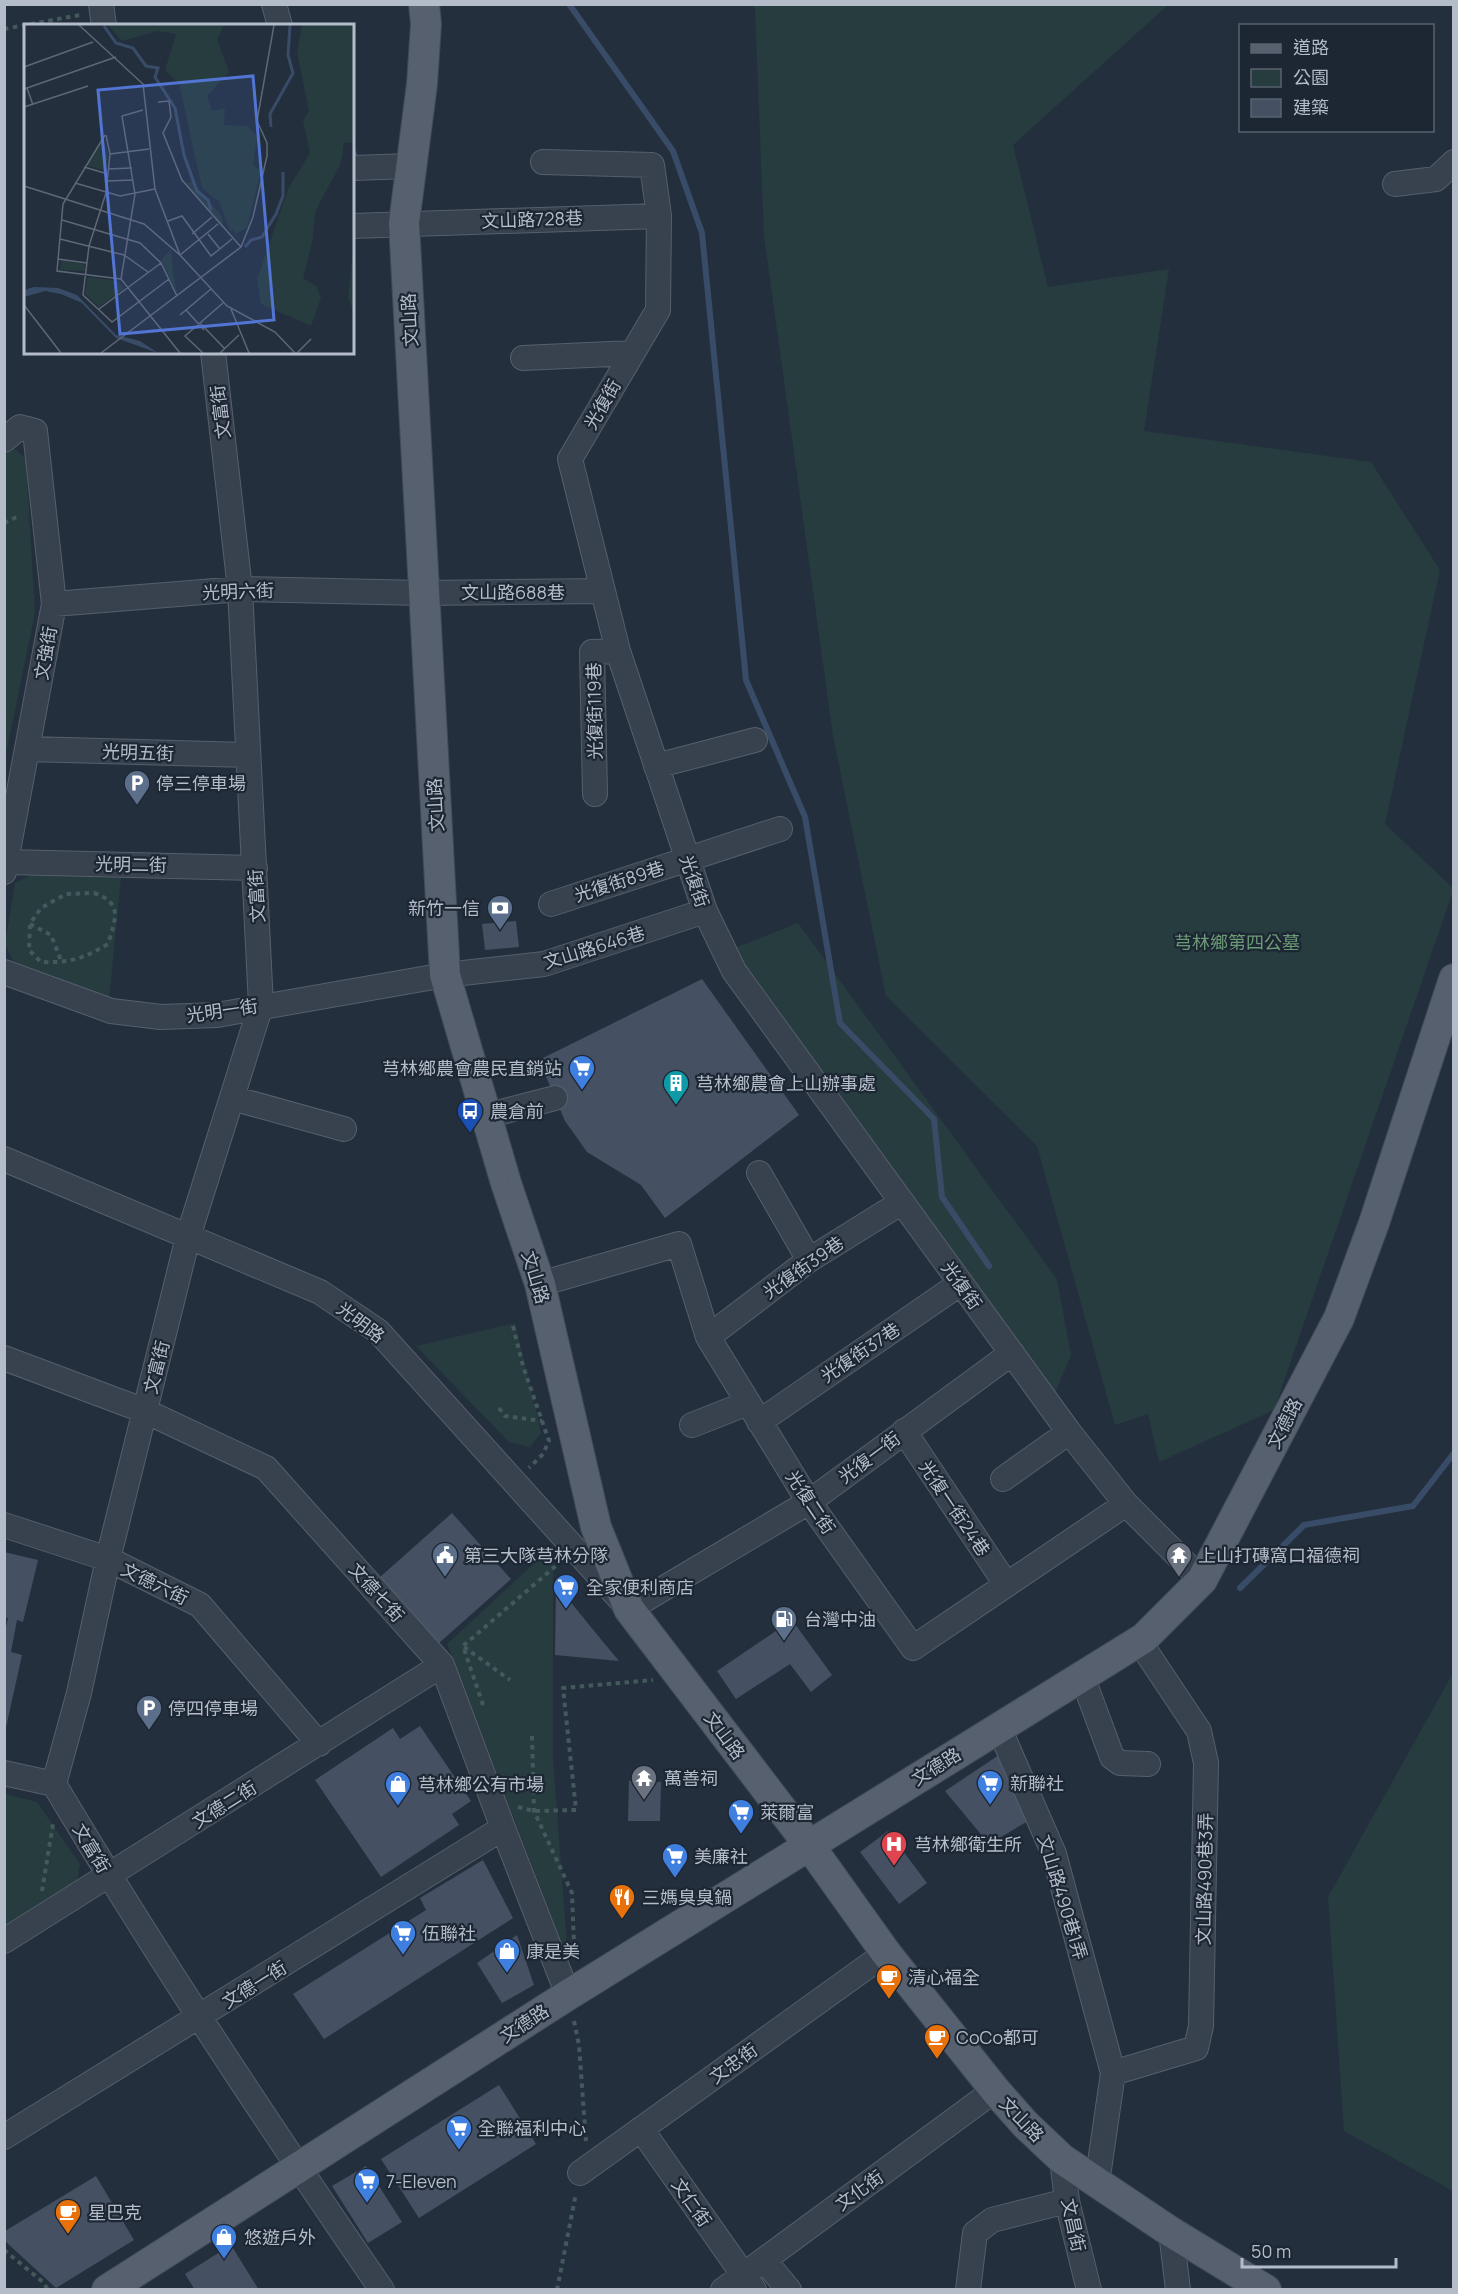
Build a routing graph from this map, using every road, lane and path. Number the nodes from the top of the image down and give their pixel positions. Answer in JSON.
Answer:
{"nodes":[{"id":1,"x":274,"y":4,"type":"edge"},
{"id":2,"x":424,"y":4,"type":"edge"},
{"id":3,"x":102,"y":14,"type":"edge"},
{"id":4,"x":37,"y":24,"type":"edge"},
{"id":5,"x":279,"y":24,"type":"edge"},
{"id":6,"x":24,"y":26,"type":"edge"},
{"id":7,"x":4,"y":29,"type":"edge"},
{"id":8,"x":543,"y":162,"type":"dead end"},
{"id":9,"x":1454,"y":162,"type":"edge"},
{"id":10,"x":412,"y":166,"type":"junction"},
{"id":11,"x":354,"y":168,"type":"edge"},
{"id":12,"x":1395,"y":184,"type":"dead end"},
{"id":13,"x":659,"y":216,"type":"junction"},
{"id":14,"x":404,"y":222,"type":"junction"},
{"id":15,"x":354,"y":226,"type":"edge"},
{"id":16,"x":632,"y":353,"type":"junction"},
{"id":17,"x":213,"y":354,"type":"edge"},
{"id":18,"x":523,"y":358,"type":"dead end"},
{"id":19,"x":4,"y":440,"type":"edge"},
{"id":20,"x":19,"y":516,"type":"dead end"},
{"id":21,"x":4,"y":523,"type":"edge"},
{"id":22,"x":240,"y":589,"type":"junction"},
{"id":23,"x":603,"y":591,"type":"junction"},
{"id":24,"x":423,"y":593,"type":"junction"},
{"id":25,"x":54,"y":604,"type":"junction"},
{"id":26,"x":618,"y":651,"type":"junction"},
{"id":27,"x":755,"y":740,"type":"dead end"},
{"id":28,"x":28,"y":749,"type":"junction"},
{"id":29,"x":248,"y":755,"type":"junction"},
{"id":30,"x":656,"y":766,"type":"junction"},
{"id":31,"x":12,"y":791,"type":"edge"},
{"id":32,"x":595,"y":794,"type":"dead end"},
{"id":33,"x":780,"y":829,"type":"dead end"},
{"id":34,"x":687,"y":859,"type":"junction"},
{"id":35,"x":6,"y":867,"type":"edge"},
{"id":36,"x":255,"y":868,"type":"junction"},
{"id":37,"x":551,"y":904,"type":"dead end"},
{"id":38,"x":705,"y":911,"type":"junction"},
{"id":39,"x":30,"y":924,"type":"junction"},
{"id":40,"x":62,"y":963,"type":"junction"},
{"id":41,"x":4,"y":972,"type":"edge"},
{"id":42,"x":445,"y":975,"type":"junction"},
{"id":43,"x":1454,"y":979,"type":"edge"},
{"id":44,"x":261,"y":1005,"type":"junction"},
{"id":45,"x":232,"y":1098,"type":"junction"},
{"id":46,"x":555,"y":1098,"type":"dead end"},
{"id":47,"x":486,"y":1116,"type":"junction"},
{"id":48,"x":344,"y":1129,"type":"dead end"},
{"id":49,"x":4,"y":1159,"type":"edge"},
{"id":50,"x":759,"y":1173,"type":"dead end"},
{"id":51,"x":902,"y":1202,"type":"junction"},
{"id":52,"x":188,"y":1237,"type":"junction"},
{"id":53,"x":809,"y":1260,"type":"junction"},
{"id":54,"x":961,"y":1283,"type":"junction"},
{"id":55,"x":540,"y":1284,"type":"junction"},
{"id":56,"x":513,"y":1326,"type":"dead end"},
{"id":57,"x":708,"y":1337,"type":"junction"},
{"id":58,"x":1012,"y":1353,"type":"junction"},
{"id":59,"x":4,"y":1359,"type":"edge"},
{"id":60,"x":499,"y":1408,"type":"dead end"},
{"id":61,"x":146,"y":1410,"type":"junction"},
{"id":62,"x":754,"y":1412,"type":"junction"},
{"id":63,"x":542,"y":1421,"type":"junction"},
{"id":64,"x":692,"y":1425,"type":"dead end"},
{"id":65,"x":904,"y":1431,"type":"junction"},
{"id":66,"x":1069,"y":1432,"type":"junction"},
{"id":67,"x":1003,"y":1479,"type":"dead end"},
{"id":68,"x":515,"y":1481,"type":"junction"},
{"id":69,"x":809,"y":1502,"type":"junction"},
{"id":70,"x":1126,"y":1503,"type":"junction"},
{"id":71,"x":4,"y":1525,"type":"edge"},
{"id":72,"x":575,"y":1549,"type":"junction"},
{"id":73,"x":108,"y":1559,"type":"junction"},
{"id":74,"x":1202,"y":1580,"type":"junction"},
{"id":75,"x":1006,"y":1584,"type":"junction"},
{"id":76,"x":628,"y":1609,"type":"junction"},
{"id":77,"x":1139,"y":1641,"type":"junction"},
{"id":78,"x":463,"y":1646,"type":"junction"},
{"id":79,"x":442,"y":1665,"type":"junction"},
{"id":80,"x":1082,"y":1676,"type":"junction"},
{"id":81,"x":681,"y":1677,"type":"junction"},
{"id":82,"x":510,"y":1680,"type":"dead end"},
{"id":83,"x":485,"y":1711,"type":"dead end"},
{"id":84,"x":999,"y":1728,"type":"junction"},
{"id":85,"x":532,"y":1736,"type":"dead end"},
{"id":86,"x":319,"y":1744,"type":"junction"},
{"id":87,"x":1148,"y":1764,"type":"dead end"},
{"id":88,"x":4,"y":1773,"type":"edge"},
{"id":89,"x":54,"y":1784,"type":"junction"},
{"id":90,"x":517,"y":1807,"type":"dead end"},
{"id":91,"x":534,"y":1811,"type":"junction"},
{"id":92,"x":54,"y":1818,"type":"dead end"},
{"id":93,"x":503,"y":1828,"type":"junction"},
{"id":94,"x":809,"y":1845,"type":"junction"},
{"id":95,"x":109,"y":1876,"type":"junction"},
{"id":96,"x":40,"y":1898,"type":"dead end"},
{"id":97,"x":4,"y":1941,"type":"edge"},
{"id":98,"x":886,"y":1953,"type":"junction"},
{"id":99,"x":574,"y":1956,"type":"dead end"},
{"id":100,"x":568,"y":1995,"type":"junction"},
{"id":101,"x":201,"y":2017,"type":"junction"},
{"id":102,"x":1113,"y":2073,"type":"junction"},
{"id":103,"x":995,"y":2091,"type":"junction"},
{"id":104,"x":641,"y":2129,"type":"junction"},
{"id":105,"x":4,"y":2138,"type":"edge"},
{"id":106,"x":1062,"y":2159,"type":"junction"},
{"id":107,"x":299,"y":2168,"type":"junction"},
{"id":108,"x":580,"y":2173,"type":"junction"},
{"id":109,"x":1097,"y":2183,"type":"junction"},
{"id":110,"x":1067,"y":2201,"type":"junction"},
{"id":111,"x":1171,"y":2232,"type":"junction"},
{"id":112,"x":4,"y":2250,"type":"edge"},
{"id":113,"x":764,"y":2260,"type":"junction"},
{"id":114,"x":749,"y":2282,"type":"edge"},
{"id":115,"x":48,"y":2289,"type":"edge"},
{"id":116,"x":107,"y":2289,"type":"edge"},
{"id":117,"x":382,"y":2289,"type":"edge"},
{"id":118,"x":557,"y":2289,"type":"edge"},
{"id":119,"x":723,"y":2289,"type":"edge"},
{"id":120,"x":789,"y":2289,"type":"edge"},
{"id":121,"x":968,"y":2289,"type":"edge"},
{"id":122,"x":1089,"y":2289,"type":"edge"},
{"id":123,"x":1178,"y":2289,"type":"edge"},
{"id":124,"x":1266,"y":2289,"type":"edge"}],
"edges":[{"from":1,"to":5,"type":"street"},
{"from":2,"to":10,"type":"main road","name":"文山路"},
{"from":3,"to":4,"type":"path"},
{"from":6,"to":7,"type":"path"},
{"from":8,"to":13,"type":"street","name":"光復街"},
{"from":9,"to":12,"type":"street"},
{"from":10,"to":11,"type":"street"},
{"from":10,"to":14,"type":"main road","name":"文山路"},
{"from":13,"to":14,"type":"street","name":"文山路728巷"},
{"from":13,"to":16,"type":"street","name":"光復街"},
{"from":14,"to":15,"type":"street"},
{"from":14,"to":24,"type":"main road","name":"文山路"},
{"from":16,"to":18,"type":"street"},
{"from":16,"to":23,"type":"street","name":"光復街"},
{"from":17,"to":22,"type":"street","name":"文富街"},
{"from":19,"to":25,"type":"street","name":"文強街"},
{"from":20,"to":21,"type":"path"},
{"from":22,"to":24,"type":"street","name":"光明六街"},
{"from":22,"to":25,"type":"street","name":"光明六街"},
{"from":22,"to":29,"type":"street","name":"文富街"},
{"from":23,"to":24,"type":"street","name":"文山路688巷"},
{"from":23,"to":26,"type":"street","name":"光復街"},
{"from":24,"to":42,"type":"main road","name":"文山路"},
{"from":25,"to":28,"type":"street","name":"文強街"},
{"from":26,"to":30,"type":"street","name":"光復街"},
{"from":26,"to":32,"type":"street","name":"光復街119巷"},
{"from":27,"to":30,"type":"street"},
{"from":28,"to":29,"type":"street","name":"光明五街"},
{"from":28,"to":31,"type":"street","name":"文強街"},
{"from":29,"to":36,"type":"street","name":"文富街"},
{"from":30,"to":34,"type":"street","name":"光復街"},
{"from":31,"to":35,"type":"street","name":"文強街"},
{"from":33,"to":34,"type":"street","name":"光復街89巷"},
{"from":34,"to":37,"type":"street","name":"光復街89巷"},
{"from":34,"to":38,"type":"street","name":"光復街"},
{"from":35,"to":36,"type":"street","name":"光明二街"},
{"from":36,"to":44,"type":"street","name":"文富街"},
{"from":38,"to":42,"type":"street","name":"文山路646巷"},
{"from":38,"to":51,"type":"street","name":"光復街"},
{"from":39,"to":40,"type":"path"},
{"from":39,"to":40,"type":"path"},
{"from":39,"to":40,"type":"path"},
{"from":41,"to":44,"type":"street","name":"光明一街"},
{"from":42,"to":44,"type":"street","name":"光明一街"},
{"from":42,"to":47,"type":"main road","name":"文山路"},
{"from":43,"to":74,"type":"main road","name":"文德路"},
{"from":44,"to":45,"type":"street","name":"文富街"},
{"from":45,"to":48,"type":"street"},
{"from":45,"to":52,"type":"street","name":"文富街"},
{"from":46,"to":47,"type":"street"},
{"from":47,"to":55,"type":"main road","name":"文山路"},
{"from":49,"to":52,"type":"street","name":"光明路"},
{"from":50,"to":53,"type":"street"},
{"from":51,"to":53,"type":"street","name":"光復街39巷"},
{"from":51,"to":54,"type":"street","name":"光復街"},
{"from":52,"to":61,"type":"street","name":"文富街"},
{"from":52,"to":68,"type":"street","name":"光明路"},
{"from":53,"to":57,"type":"street","name":"光復街39巷"},
{"from":54,"to":58,"type":"street","name":"光復街"},
{"from":54,"to":62,"type":"street","name":"光復街37巷"},
{"from":55,"to":57,"type":"street","name":"光復二街"},
{"from":55,"to":76,"type":"main road","name":"文山路"},
{"from":56,"to":63,"type":"path"},
{"from":57,"to":62,"type":"street","name":"光復二街"},
{"from":58,"to":65,"type":"street","name":"光復一街"},
{"from":58,"to":66,"type":"street","name":"光復街"},
{"from":59,"to":61,"type":"street","name":"文德七街"},
{"from":60,"to":63,"type":"path"},
{"from":61,"to":73,"type":"street","name":"文富街"},
{"from":61,"to":79,"type":"street","name":"文德七街"},
{"from":62,"to":64,"type":"street","name":"光復街37巷"},
{"from":62,"to":69,"type":"street","name":"光復二街"},
{"from":63,"to":68,"type":"path"},
{"from":65,"to":69,"type":"street","name":"光復一街"},
{"from":65,"to":75,"type":"street","name":"光復一街24巷"},
{"from":66,"to":67,"type":"street"},
{"from":66,"to":70,"type":"street","name":"光復街"},
{"from":68,"to":72,"type":"street","name":"光明路"},
{"from":69,"to":75,"type":"street","name":"光復二街"},
{"from":69,"to":76,"type":"street","name":"光復一街"},
{"from":70,"to":74,"type":"street","name":"光復街"},
{"from":70,"to":75,"type":"street","name":"光復二街"},
{"from":71,"to":73,"type":"street","name":"文德六街"},
{"from":72,"to":76,"type":"street","name":"光明路"},
{"from":72,"to":78,"type":"path"},
{"from":73,"to":86,"type":"street","name":"文德六街"},
{"from":73,"to":89,"type":"street","name":"文富街"},
{"from":74,"to":77,"type":"main road","name":"文德路"},
{"from":76,"to":81,"type":"main road","name":"文山路"},
{"from":77,"to":80,"type":"main road","name":"文德路"},
{"from":77,"to":102,"type":"street","name":"文山路490巷3弄"},
{"from":78,"to":82,"type":"path"},
{"from":78,"to":83,"type":"path"},
{"from":79,"to":86,"type":"street","name":"文德二街"},
{"from":79,"to":93,"type":"street","name":"文德七街"},
{"from":80,"to":84,"type":"main road","name":"文德路"},
{"from":80,"to":87,"type":"street"},
{"from":81,"to":91,"type":"path"},
{"from":81,"to":94,"type":"main road","name":"文山路"},
{"from":84,"to":94,"type":"main road","name":"文德路"},
{"from":84,"to":102,"type":"street","name":"文山路490巷1弄"},
{"from":85,"to":91,"type":"path"},
{"from":86,"to":95,"type":"street","name":"文德二街"},
{"from":88,"to":89,"type":"street"},
{"from":89,"to":95,"type":"street","name":"文富街"},
{"from":90,"to":91,"type":"path"},
{"from":91,"to":99,"type":"path"},
{"from":92,"to":96,"type":"path"},
{"from":93,"to":100,"type":"street","name":"文德七街"},
{"from":93,"to":101,"type":"street","name":"文德一街"},
{"from":94,"to":98,"type":"main road","name":"文山路"},
{"from":94,"to":100,"type":"main road","name":"文德路"},
{"from":95,"to":97,"type":"street","name":"文德二街"},
{"from":95,"to":101,"type":"street","name":"文富街"},
{"from":98,"to":103,"type":"main road","name":"文山路"},
{"from":98,"to":104,"type":"street","name":"文忠街"},
{"from":100,"to":107,"type":"main road","name":"文德路"},
{"from":100,"to":108,"type":"path"},
{"from":101,"to":105,"type":"street","name":"文德一街"},
{"from":101,"to":107,"type":"street","name":"文富街"},
{"from":102,"to":109,"type":"street"},
{"from":103,"to":106,"type":"main road","name":"文山路"},
{"from":103,"to":113,"type":"street","name":"文化街"},
{"from":104,"to":108,"type":"street","name":"文忠街"},
{"from":104,"to":114,"type":"street","name":"文仁街"},
{"from":106,"to":109,"type":"main road","name":"文山路"},
{"from":106,"to":110,"type":"street","name":"文昌街"},
{"from":107,"to":116,"type":"main road","name":"文德路"},
{"from":107,"to":117,"type":"street","name":"文富街"},
{"from":108,"to":118,"type":"path"},
{"from":109,"to":111,"type":"main road","name":"文山路"},
{"from":110,"to":121,"type":"street"},
{"from":110,"to":122,"type":"street","name":"文昌街"},
{"from":111,"to":123,"type":"street"},
{"from":111,"to":124,"type":"main road","name":"文山路"},
{"from":112,"to":115,"type":"path"},
{"from":113,"to":114,"type":"street","name":"文化街"},
{"from":113,"to":120,"type":"street"},
{"from":114,"to":119,"type":"street","name":"文化街"}]}
